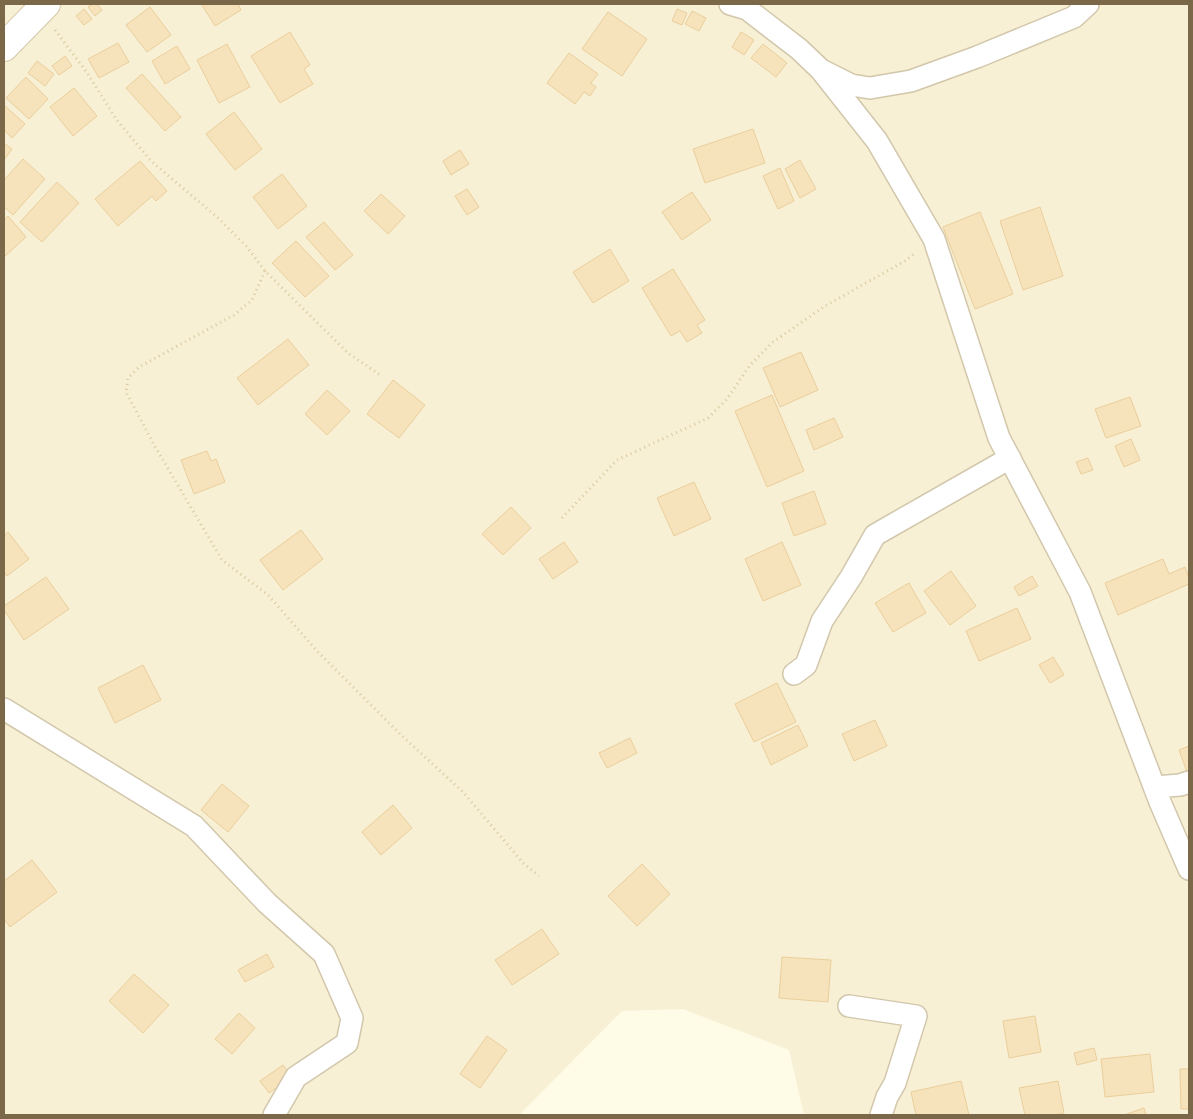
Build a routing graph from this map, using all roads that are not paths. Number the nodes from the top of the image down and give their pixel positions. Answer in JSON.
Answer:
{"nodes":[{"id":1,"x":730,"y":4,"type":"edge"},
{"id":2,"x":1088,"y":4,"type":"edge"},
{"id":3,"x":42,"y":8,"type":"edge"},
{"id":4,"x":4,"y":47,"type":"edge"},
{"id":5,"x":821,"y":70,"type":"junction"},
{"id":6,"x":1010,"y":458,"type":"junction"},
{"id":7,"x":794,"y":674,"type":"dead end"},
{"id":8,"x":4,"y":709,"type":"edge"},
{"id":9,"x":1189,"y":782,"type":"edge"},
{"id":10,"x":1154,"y":787,"type":"junction"},
{"id":11,"x":1189,"y":870,"type":"edge"},
{"id":12,"x":849,"y":1006,"type":"dead end"},
{"id":13,"x":274,"y":1115,"type":"edge"},
{"id":14,"x":881,"y":1115,"type":"edge"}],
"edges":[{"from":1,"to":5,"type":"street"},
{"from":2,"to":5,"type":"street"},
{"from":3,"to":4,"type":"main road"},
{"from":5,"to":6,"type":"street"},
{"from":6,"to":7,"type":"street"},
{"from":6,"to":10,"type":"street"},
{"from":8,"to":13,"type":"street"},
{"from":9,"to":10,"type":"street"},
{"from":10,"to":11,"type":"street"},
{"from":12,"to":14,"type":"street"}]}
